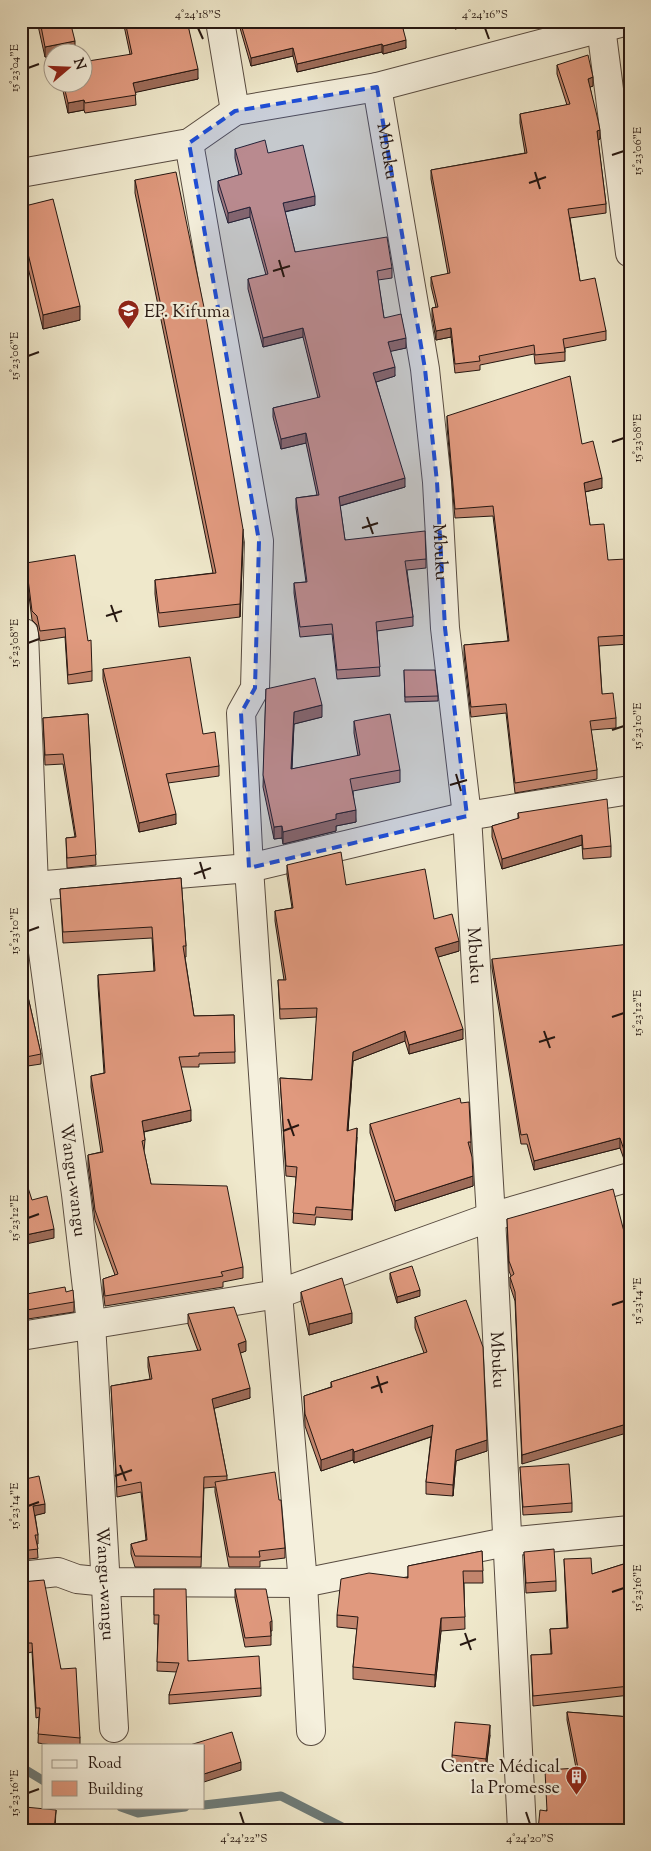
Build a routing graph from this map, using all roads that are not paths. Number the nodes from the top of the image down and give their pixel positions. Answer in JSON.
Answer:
{"nodes":[{"id":1,"x":220,"y":21,"type":"edge"},
{"id":2,"x":628,"y":21,"type":"edge"},
{"id":3,"x":601,"y":27,"type":"junction"},
{"id":4,"x":377,"y":87,"type":"junction"},
{"id":5,"x":235,"y":111,"type":"junction"},
{"id":6,"x":189,"y":143,"type":"junction"},
{"id":7,"x":21,"y":173,"type":"edge"},
{"id":8,"x":630,"y":254,"type":"edge"},
{"id":9,"x":24,"y":633,"type":"dead end"},
{"id":10,"x":630,"y":790,"type":"edge"},
{"id":11,"x":467,"y":816,"type":"junction"},
{"id":12,"x":248,"y":868,"type":"junction"},
{"id":13,"x":28,"y":887,"type":"edge"},
{"id":14,"x":630,"y":1177,"type":"edge"},
{"id":15,"x":491,"y":1217,"type":"junction"},
{"id":16,"x":278,"y":1294,"type":"junction"},
{"id":17,"x":91,"y":1324,"type":"junction"},
{"id":18,"x":21,"y":1336,"type":"edge"},
{"id":19,"x":630,"y":1530,"type":"edge"},
{"id":20,"x":506,"y":1542,"type":"junction"},
{"id":21,"x":21,"y":1576,"type":"edge"},
{"id":22,"x":107,"y":1582,"type":"junction"},
{"id":23,"x":303,"y":1583,"type":"junction"},
{"id":24,"x":114,"y":1728,"type":"dead end"},
{"id":25,"x":311,"y":1731,"type":"dead end"},
{"id":26,"x":522,"y":1830,"type":"edge"}],
"edges":[{"from":1,"to":5,"type":"street"},
{"from":2,"to":3,"type":"street"},
{"from":3,"to":4,"type":"street"},
{"from":3,"to":8,"type":"street"},
{"from":4,"to":5,"type":"street"},
{"from":4,"to":11,"type":"street","name":"Mbuku"},
{"from":5,"to":6,"type":"street"},
{"from":6,"to":7,"type":"street"},
{"from":6,"to":12,"type":"street"},
{"from":9,"to":13,"type":"street","name":"Wangu-wangu"},
{"from":10,"to":11,"type":"street"},
{"from":11,"to":12,"type":"street"},
{"from":11,"to":15,"type":"street","name":"Mbuku"},
{"from":12,"to":13,"type":"street"},
{"from":12,"to":16,"type":"street"},
{"from":13,"to":17,"type":"street","name":"Wangu-wangu"},
{"from":14,"to":15,"type":"street"},
{"from":15,"to":16,"type":"street"},
{"from":15,"to":20,"type":"street","name":"Mbuku"},
{"from":16,"to":17,"type":"street"},
{"from":16,"to":23,"type":"street"},
{"from":17,"to":18,"type":"street"},
{"from":17,"to":22,"type":"street","name":"Wangu-wangu"},
{"from":19,"to":20,"type":"street"},
{"from":20,"to":23,"type":"street"},
{"from":20,"to":26,"type":"street","name":"Mbuku"},
{"from":21,"to":22,"type":"street"},
{"from":22,"to":23,"type":"street"},
{"from":22,"to":24,"type":"street","name":"Wangu-wangu"},
{"from":23,"to":25,"type":"street"}]}
